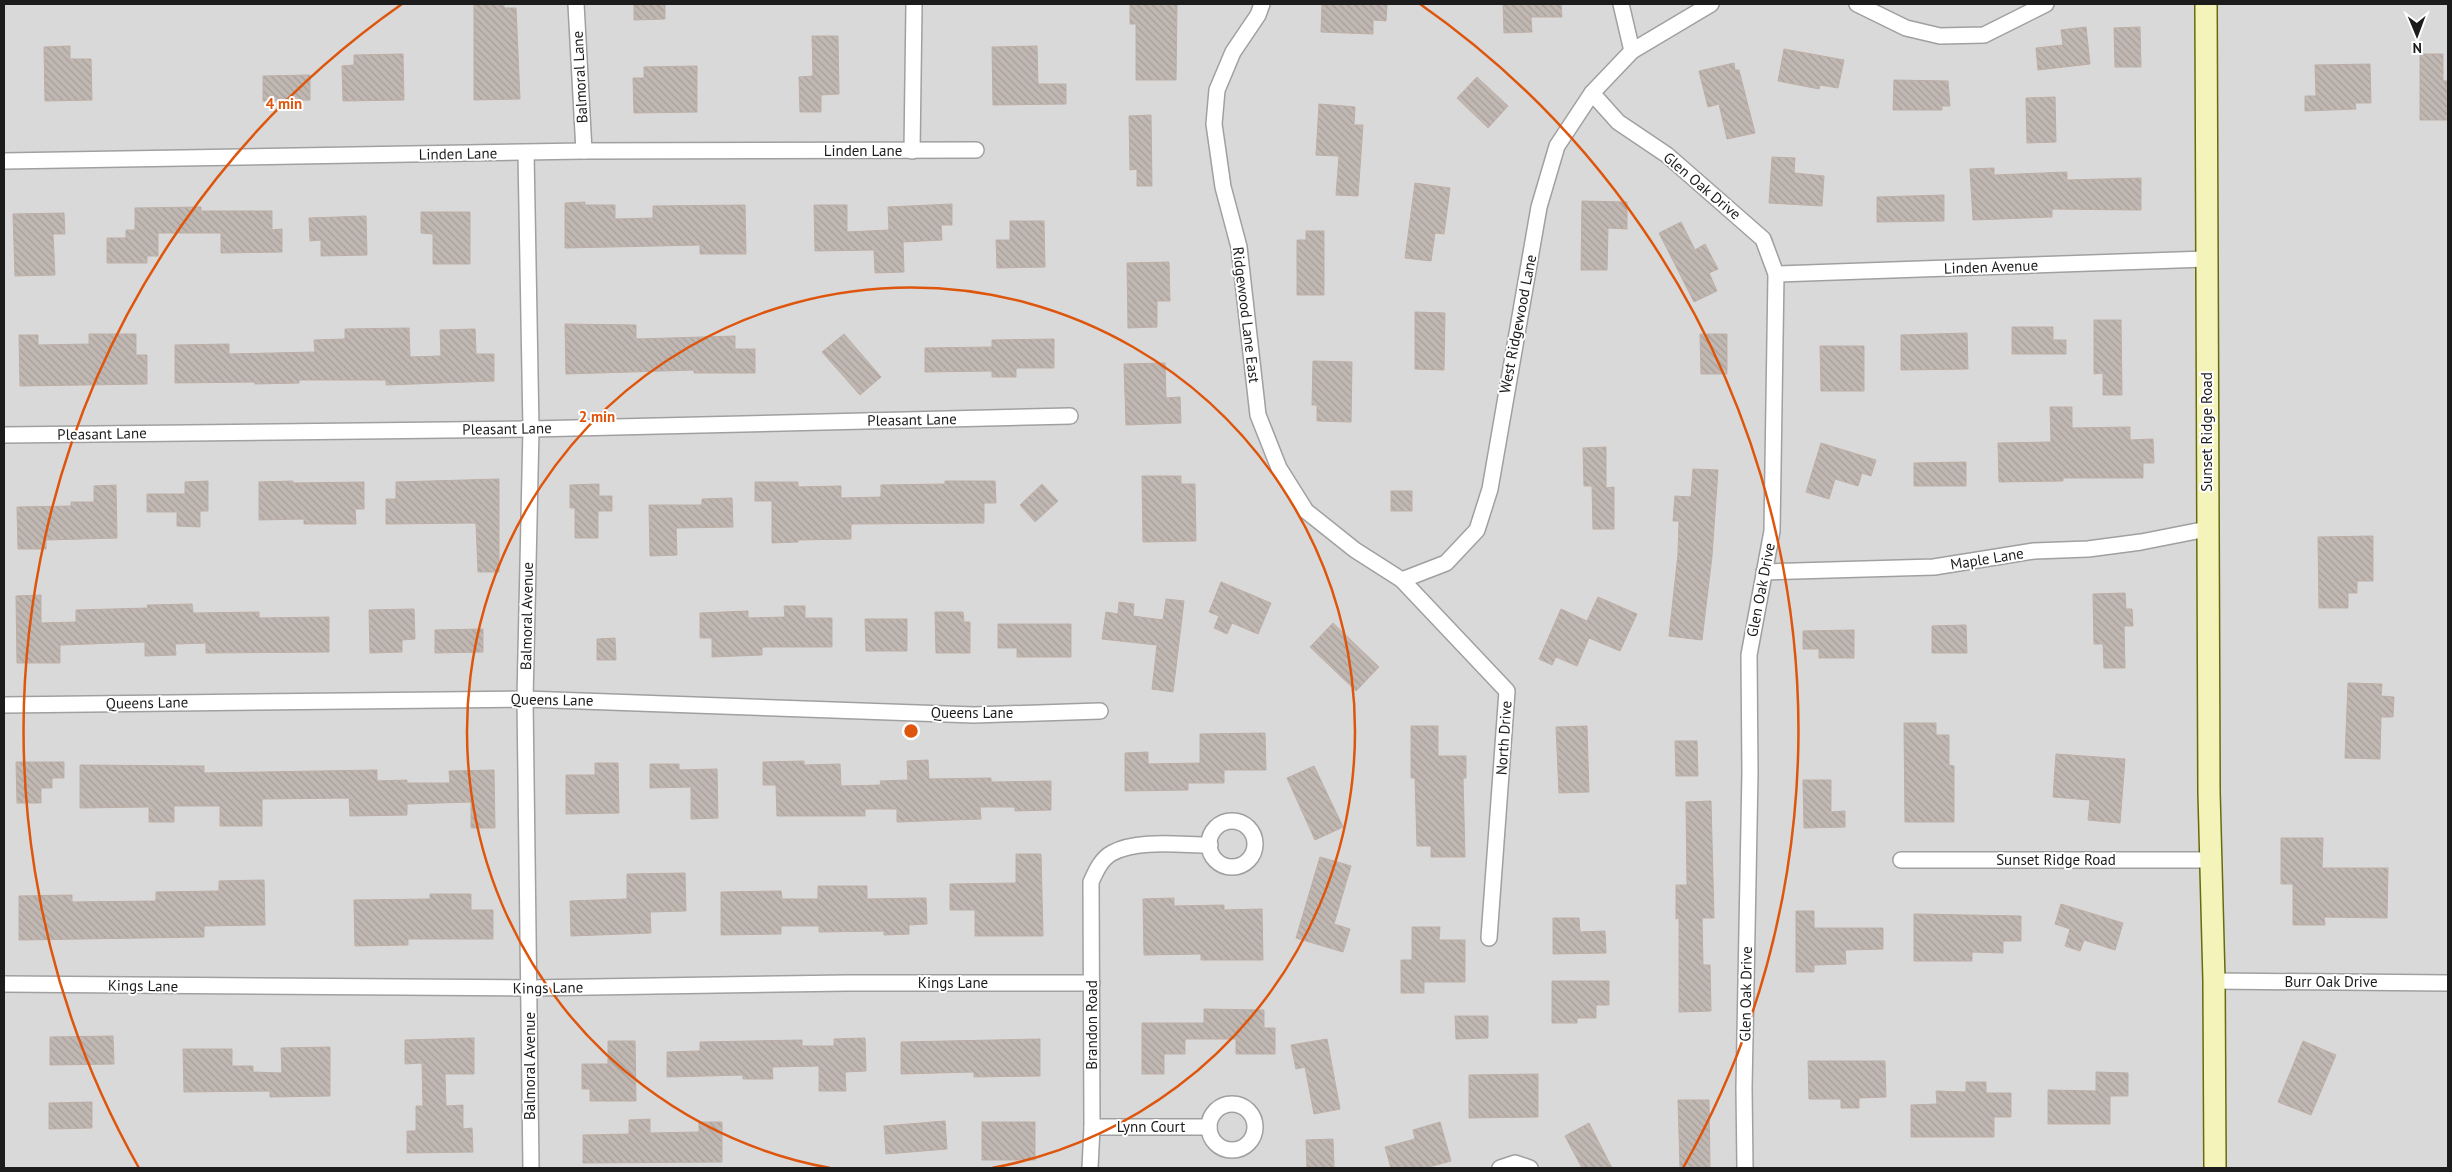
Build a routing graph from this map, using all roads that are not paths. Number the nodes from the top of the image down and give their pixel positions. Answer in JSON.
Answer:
{"nodes":[{"id":1,"x":576,"y":4,"type":"edge"},
{"id":2,"x":914,"y":4,"type":"edge"},
{"id":3,"x":1262,"y":4,"type":"edge"},
{"id":4,"x":1621,"y":4,"type":"edge"},
{"id":5,"x":1711,"y":4,"type":"edge"},
{"id":6,"x":1857,"y":4,"type":"edge"},
{"id":7,"x":2046,"y":4,"type":"edge"},
{"id":8,"x":2206,"y":4,"type":"edge"},
{"id":9,"x":1632,"y":52,"type":"junction"},
{"id":10,"x":1592,"y":93,"type":"junction"},
{"id":11,"x":976,"y":150,"type":"dead end"},
{"id":12,"x":584,"y":151,"type":"junction"},
{"id":13,"x":912,"y":151,"type":"junction"},
{"id":14,"x":526,"y":153,"type":"junction"},
{"id":15,"x":4,"y":161,"type":"edge"},
{"id":16,"x":2206,"y":259,"type":"junction"},
{"id":17,"x":1776,"y":274,"type":"junction"},
{"id":18,"x":1070,"y":416,"type":"dead end"},
{"id":19,"x":531,"y":429,"type":"junction"},
{"id":20,"x":4,"y":435,"type":"edge"},
{"id":21,"x":2207,"y":529,"type":"junction"},
{"id":22,"x":1764,"y":572,"type":"junction"},
{"id":23,"x":1402,"y":580,"type":"junction"},
{"id":24,"x":525,"y":699,"type":"junction"},
{"id":25,"x":4,"y":705,"type":"edge"},
{"id":26,"x":1100,"y":711,"type":"dead end"},
{"id":27,"x":1210,"y":845,"type":"dead end"},
{"id":28,"x":1901,"y":860,"type":"dead end"},
{"id":29,"x":2211,"y":860,"type":"junction"},
{"id":30,"x":1489,"y":938,"type":"dead end"},
{"id":31,"x":2214,"y":981,"type":"junction"},
{"id":32,"x":1092,"y":983,"type":"junction"},
{"id":33,"x":2448,"y":983,"type":"edge"},
{"id":34,"x":4,"y":984,"type":"edge"},
{"id":35,"x":530,"y":988,"type":"junction"},
{"id":36,"x":1092,"y":1127,"type":"junction"},
{"id":37,"x":1209,"y":1127,"type":"dead end"},
{"id":38,"x":531,"y":1168,"type":"edge"},
{"id":39,"x":1090,"y":1168,"type":"edge"},
{"id":40,"x":1500,"y":1168,"type":"edge"},
{"id":41,"x":1530,"y":1168,"type":"edge"},
{"id":42,"x":1745,"y":1168,"type":"edge"},
{"id":43,"x":2215,"y":1168,"type":"edge"}],
"edges":[{"from":1,"to":12,"type":"street","name":"Balmoral Lane"},
{"from":2,"to":13,"type":"street","name":"Linden Lane"},
{"from":3,"to":23,"type":"street","name":"Ridgewood Lane East"},
{"from":4,"to":9,"type":"street"},
{"from":5,"to":9,"type":"street","name":"West Ridgewood Lane"},
{"from":6,"to":7,"type":"street"},
{"from":8,"to":16,"type":"street","name":"Sunset Ridge Road"},
{"from":9,"to":10,"type":"street","name":"West Ridgewood Lane"},
{"from":10,"to":17,"type":"street","name":"Glen Oak Drive"},
{"from":10,"to":23,"type":"street","name":"West Ridgewood Lane"},
{"from":11,"to":13,"type":"street","name":"Linden Lane"},
{"from":12,"to":13,"type":"street","name":"Linden Lane"},
{"from":12,"to":14,"type":"street","name":"Linden Lane"},
{"from":14,"to":15,"type":"street","name":"Linden Lane"},
{"from":14,"to":19,"type":"street","name":"Balmoral Avenue"},
{"from":16,"to":17,"type":"street","name":"Linden Avenue"},
{"from":16,"to":21,"type":"street","name":"Sunset Ridge Road"},
{"from":17,"to":22,"type":"street","name":"Glen Oak Drive"},
{"from":18,"to":19,"type":"street","name":"Pleasant Lane"},
{"from":19,"to":20,"type":"street","name":"Pleasant Lane"},
{"from":19,"to":24,"type":"street","name":"Balmoral Avenue"},
{"from":21,"to":22,"type":"street","name":"Maple Lane"},
{"from":21,"to":29,"type":"street","name":"Sunset Ridge Road"},
{"from":22,"to":42,"type":"street","name":"Glen Oak Drive"},
{"from":23,"to":30,"type":"street","name":"North Drive"},
{"from":24,"to":25,"type":"street","name":"Queens Lane"},
{"from":24,"to":26,"type":"street","name":"Queens Lane"},
{"from":24,"to":35,"type":"street","name":"Balmoral Avenue"},
{"from":27,"to":32,"type":"street","name":"Brandon Road"},
{"from":28,"to":29,"type":"street","name":"Sunset Ridge Road"},
{"from":29,"to":31,"type":"street","name":"Sunset Ridge Road"},
{"from":31,"to":33,"type":"street","name":"Burr Oak Drive"},
{"from":31,"to":43,"type":"street","name":"Sunset Ridge Road"},
{"from":32,"to":35,"type":"street","name":"Kings Lane"},
{"from":32,"to":36,"type":"street","name":"Brandon Road"},
{"from":34,"to":35,"type":"street","name":"Kings Lane"},
{"from":35,"to":38,"type":"street","name":"Balmoral Avenue"},
{"from":36,"to":37,"type":"street","name":"Lynn Court"},
{"from":36,"to":39,"type":"street","name":"Brandon Road"},
{"from":40,"to":41,"type":"street"}]}
